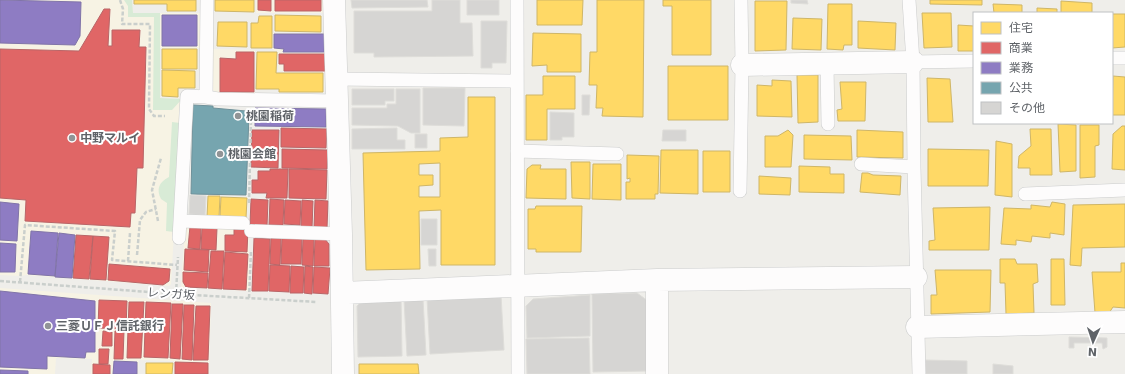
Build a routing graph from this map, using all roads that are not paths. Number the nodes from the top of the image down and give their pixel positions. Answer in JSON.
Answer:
{"nodes":[{"id":1,"x":207,"y":0,"type":"edge"},
{"id":2,"x":334,"y":0,"type":"edge"},
{"id":3,"x":517,"y":0,"type":"edge"},
{"id":4,"x":741,"y":0,"type":"edge"},
{"id":5,"x":909,"y":0,"type":"edge"},
{"id":6,"x":1113,"y":58,"type":"edge"},
{"id":7,"x":1125,"y":58,"type":"edge"},
{"id":8,"x":973,"y":61,"type":"edge"},
{"id":9,"x":913,"y":62,"type":"junction"},
{"id":10,"x":827,"y":64,"type":"junction"},
{"id":11,"x":742,"y":65,"type":"junction"},
{"id":12,"x":336,"y":80,"type":"junction"},
{"id":13,"x":517,"y":81,"type":"junction"},
{"id":14,"x":206,"y":97,"type":"junction"},
{"id":15,"x":337,"y":101,"type":"junction"},
{"id":16,"x":828,"y":124,"type":"dead end"},
{"id":17,"x":517,"y":151,"type":"junction"},
{"id":18,"x":617,"y":154,"type":"dead end"},
{"id":19,"x":861,"y":164,"type":"dead end"},
{"id":20,"x":914,"y":167,"type":"junction"},
{"id":21,"x":1125,"y":190,"type":"edge"},
{"id":22,"x":740,"y":191,"type":"dead end"},
{"id":23,"x":1025,"y":194,"type":"dead end"},
{"id":24,"x":180,"y":221,"type":"junction"},
{"id":25,"x":341,"y":234,"type":"junction"},
{"id":26,"x":179,"y":238,"type":"road end"},
{"id":27,"x":916,"y":277,"type":"junction"},
{"id":28,"x":657,"y":280,"type":"junction"},
{"id":29,"x":518,"y":285,"type":"junction"},
{"id":30,"x":342,"y":299,"type":"junction"},
{"id":31,"x":1125,"y":322,"type":"edge"},
{"id":32,"x":917,"y":327,"type":"junction"},
{"id":33,"x":343,"y":374,"type":"edge"},
{"id":34,"x":518,"y":374,"type":"edge"},
{"id":35,"x":658,"y":374,"type":"edge"},
{"id":36,"x":919,"y":374,"type":"edge"}],
"edges":[{"from":1,"to":14,"type":"lane"},
{"from":2,"to":12,"type":"street"},
{"from":3,"to":13,"type":"lane"},
{"from":4,"to":11,"type":"lane"},
{"from":5,"to":9,"type":"lane"},
{"from":6,"to":7,"type":"lane"},
{"from":8,"to":9,"type":"lane"},
{"from":9,"to":10,"type":"street"},
{"from":9,"to":20,"type":"lane"},
{"from":10,"to":11,"type":"street"},
{"from":10,"to":16,"type":"lane"},
{"from":11,"to":22,"type":"lane"},
{"from":12,"to":13,"type":"lane"},
{"from":12,"to":15,"type":"street"},
{"from":13,"to":17,"type":"lane"},
{"from":14,"to":15,"type":"lane"},
{"from":14,"to":24,"type":"lane"},
{"from":15,"to":25,"type":"street"},
{"from":17,"to":18,"type":"lane"},
{"from":17,"to":29,"type":"lane"},
{"from":19,"to":20,"type":"lane"},
{"from":20,"to":27,"type":"lane"},
{"from":21,"to":23,"type":"lane"},
{"from":24,"to":25,"type":"lane"},
{"from":24,"to":26,"type":"lane"},
{"from":25,"to":30,"type":"street"},
{"from":27,"to":28,"type":"street"},
{"from":27,"to":32,"type":"lane"},
{"from":28,"to":29,"type":"street"},
{"from":28,"to":35,"type":"street"},
{"from":29,"to":30,"type":"street"},
{"from":29,"to":34,"type":"lane"},
{"from":30,"to":33,"type":"street"},
{"from":31,"to":32,"type":"street"},
{"from":32,"to":36,"type":"lane"}]}
